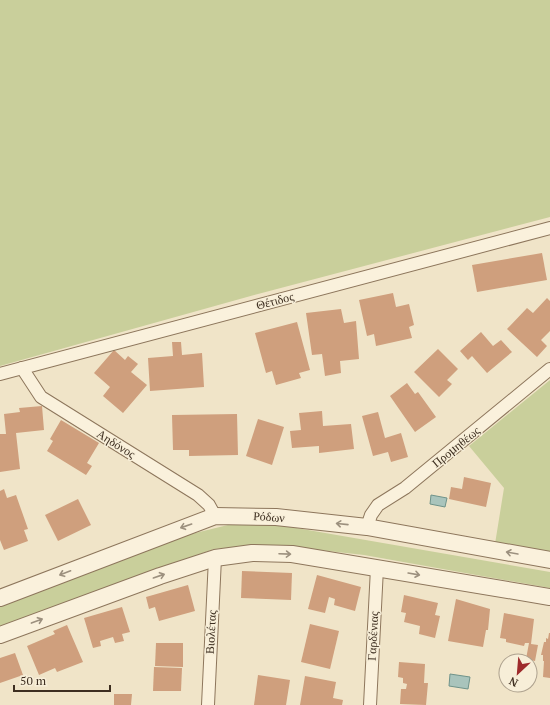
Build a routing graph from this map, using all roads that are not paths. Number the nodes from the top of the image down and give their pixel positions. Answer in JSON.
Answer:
{"nodes":[{"id":1,"x":550,"y":228,"type":"edge"},
{"id":2,"x":22,"y":368,"type":"junction"},
{"id":3,"x":550,"y":369,"type":"edge"},
{"id":4,"x":0,"y":374,"type":"edge"},
{"id":5,"x":215,"y":516,"type":"junction"},
{"id":6,"x":367,"y":527,"type":"junction"},
{"id":7,"x":215,"y":558,"type":"junction"},
{"id":8,"x":550,"y":560,"type":"edge"},
{"id":9,"x":377,"y":568,"type":"junction"},
{"id":10,"x":550,"y":597,"type":"edge"},
{"id":11,"x":0,"y":598,"type":"edge"},
{"id":12,"x":0,"y":635,"type":"edge"},
{"id":13,"x":208,"y":705,"type":"edge"},
{"id":14,"x":370,"y":705,"type":"edge"}],
"edges":[{"from":1,"to":2,"type":"street","name":"Θέτιδος"},
{"from":2,"to":4,"type":"street","name":"Θέτιδος"},
{"from":2,"to":5,"type":"street","name":"Αηδόνος"},
{"from":3,"to":6,"type":"street","name":"Προμηθέως"},
{"from":6,"to":5,"type":"street","name":"Ρόδων","one_way":true},
{"from":5,"to":11,"type":"street","name":"Ρόδων","one_way":true},
{"from":8,"to":6,"type":"street","name":"Ρόδων","one_way":true},
{"from":7,"to":9,"type":"street","one_way":true},
{"from":12,"to":7,"type":"street","one_way":true},
{"from":7,"to":13,"type":"street","name":"Βιολέτας"},
{"from":9,"to":10,"type":"street","one_way":true},
{"from":9,"to":14,"type":"street","name":"Γαρδένιας"}]}
